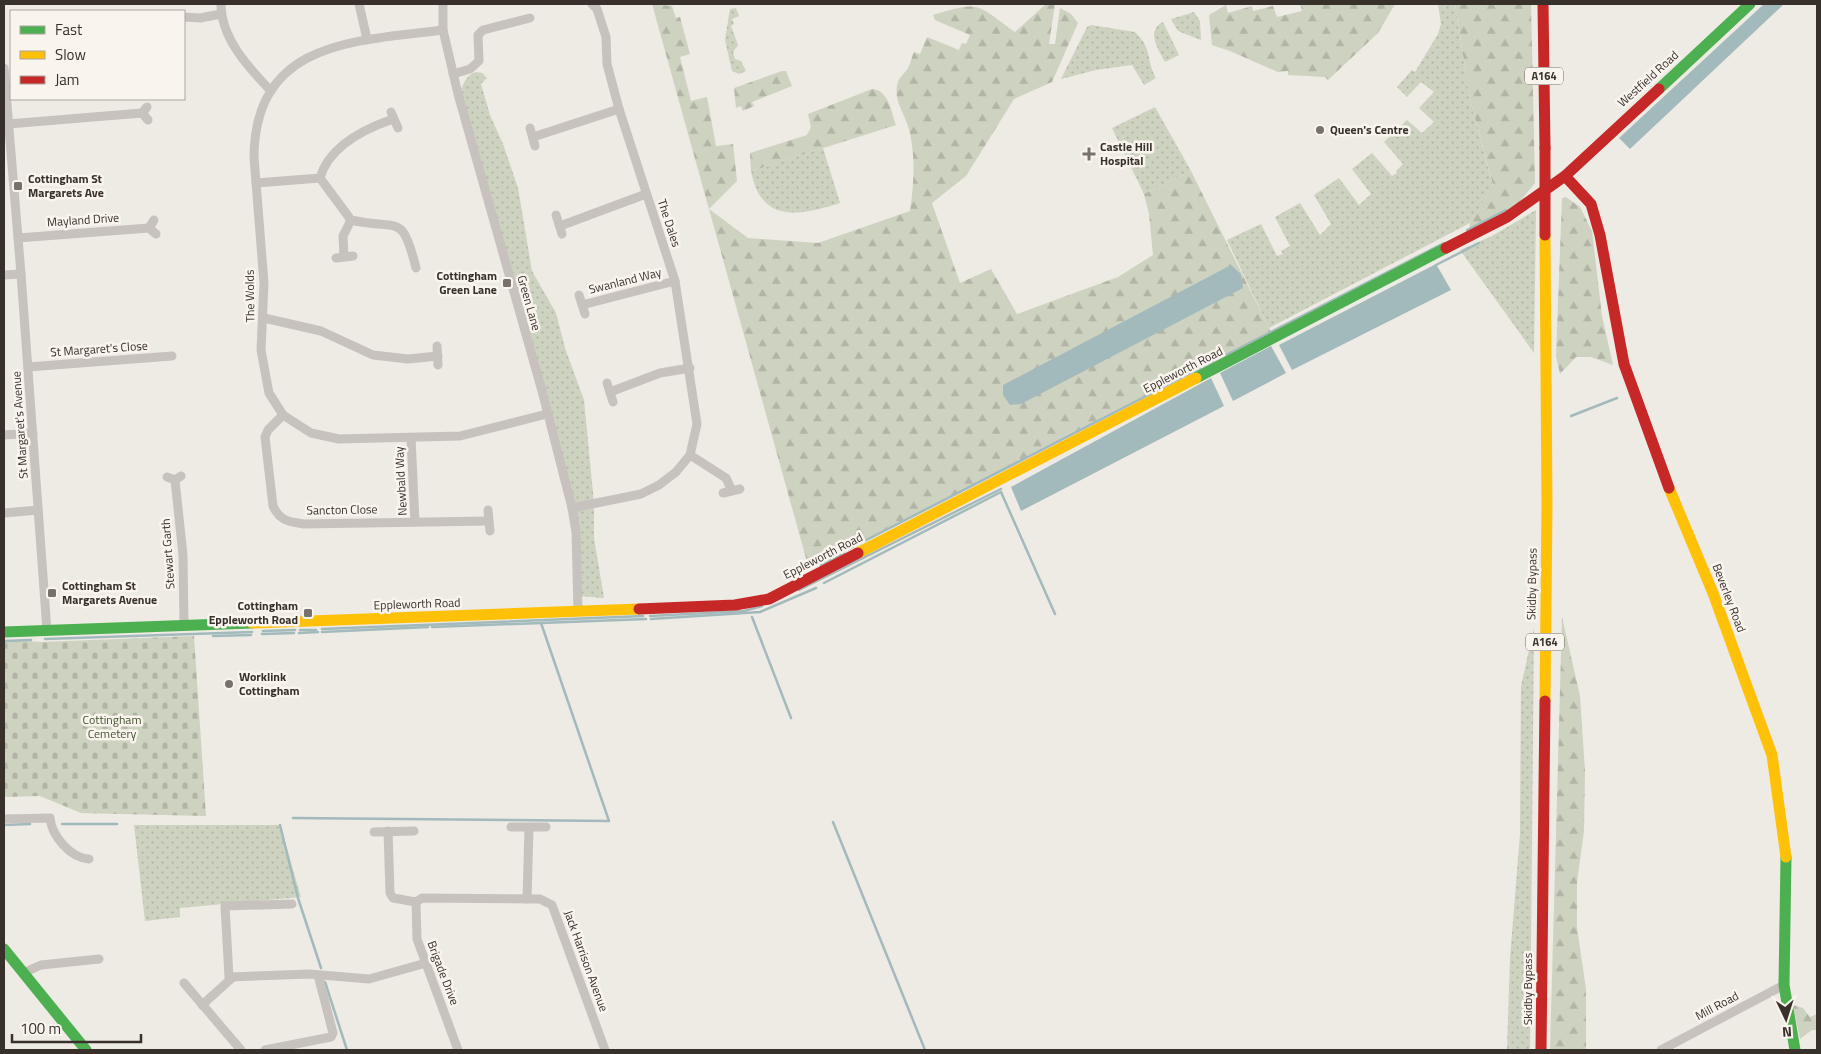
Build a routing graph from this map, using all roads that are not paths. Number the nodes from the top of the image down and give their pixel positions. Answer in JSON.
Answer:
{"nodes":[{"id":1,"x":221,"y":4,"type":"edge"},
{"id":2,"x":359,"y":4,"type":"edge"},
{"id":3,"x":443,"y":4,"type":"edge"},
{"id":4,"x":592,"y":4,"type":"edge"},
{"id":5,"x":1543,"y":4,"type":"edge"},
{"id":6,"x":1750,"y":4,"type":"edge"},
{"id":7,"x":221,"y":14,"type":"junction"},
{"id":8,"x":185,"y":18,"type":"edge"},
{"id":9,"x":530,"y":18,"type":"dead end"},
{"id":10,"x":443,"y":30,"type":"junction"},
{"id":11,"x":367,"y":39,"type":"junction"},
{"id":12,"x":4,"y":68,"type":"edge"},
{"id":13,"x":453,"y":74,"type":"junction"},
{"id":14,"x":270,"y":90,"type":"junction"},
{"id":15,"x":619,"y":110,"type":"junction"},
{"id":16,"x":146,"y":114,"type":"dead end"},
{"id":17,"x":8,"y":124,"type":"junction"},
{"id":18,"x":398,"y":128,"type":"dead end"},
{"id":19,"x":533,"y":137,"type":"dead end"},
{"id":20,"x":1565,"y":176,"type":"junction"},
{"id":21,"x":320,"y":178,"type":"junction"},
{"id":22,"x":256,"y":183,"type":"junction"},
{"id":23,"x":646,"y":194,"type":"junction"},
{"id":24,"x":556,"y":215,"type":"dead end"},
{"id":25,"x":351,"y":220,"type":"junction"},
{"id":26,"x":153,"y":227,"type":"dead end"},
{"id":27,"x":18,"y":238,"type":"junction"},
{"id":28,"x":344,"y":257,"type":"dead end"},
{"id":29,"x":417,"y":262,"type":"dead end"},
{"id":30,"x":21,"y":274,"type":"junction"},
{"id":31,"x":4,"y":275,"type":"edge"},
{"id":32,"x":675,"y":281,"type":"junction"},
{"id":33,"x":579,"y":295,"type":"dead end"},
{"id":34,"x":582,"y":305,"type":"junction"},
{"id":35,"x":585,"y":314,"type":"dead end"},
{"id":36,"x":264,"y":318,"type":"junction"},
{"id":37,"x":437,"y":346,"type":"dead end"},
{"id":38,"x":172,"y":356,"type":"dead end"},
{"id":39,"x":28,"y":367,"type":"junction"},
{"id":40,"x":690,"y":368,"type":"junction"},
{"id":41,"x":607,"y":383,"type":"dead end"},
{"id":42,"x":610,"y":392,"type":"junction"},
{"id":43,"x":613,"y":402,"type":"dead end"},
{"id":44,"x":547,"y":414,"type":"junction"},
{"id":45,"x":283,"y":415,"type":"junction"},
{"id":46,"x":33,"y":432,"type":"junction"},
{"id":47,"x":4,"y":435,"type":"edge"},
{"id":48,"x":411,"y":438,"type":"junction"},
{"id":49,"x":690,"y":455,"type":"junction"},
{"id":50,"x":174,"y":478,"type":"dead end"},
{"id":51,"x":731,"y":491,"type":"dead end"},
{"id":52,"x":572,"y":508,"type":"junction"},
{"id":53,"x":38,"y":510,"type":"junction"},
{"id":54,"x":488,"y":510,"type":"dead end"},
{"id":55,"x":4,"y":513,"type":"edge"},
{"id":56,"x":488,"y":521,"type":"junction"},
{"id":57,"x":416,"y":522,"type":"junction"},
{"id":58,"x":490,"y":531,"type":"dead end"},
{"id":59,"x":578,"y":611,"type":"junction"},
{"id":60,"x":184,"y":626,"type":"junction"},
{"id":61,"x":46,"y":631,"type":"junction"},
{"id":62,"x":4,"y":632,"type":"edge"},
{"id":63,"x":4,"y":819,"type":"edge"},
{"id":64,"x":546,"y":827,"type":"dead end"},
{"id":65,"x":510,"y":828,"type":"dead end"},
{"id":66,"x":529,"y":828,"type":"junction"},
{"id":67,"x":414,"y":831,"type":"dead end"},
{"id":68,"x":374,"y":832,"type":"dead end"},
{"id":69,"x":388,"y":832,"type":"junction"},
{"id":70,"x":89,"y":858,"type":"dead end"},
{"id":71,"x":528,"y":899,"type":"junction"},
{"id":72,"x":416,"y":902,"type":"junction"},
{"id":73,"x":292,"y":904,"type":"dead end"},
{"id":74,"x":4,"y":950,"type":"edge"},
{"id":75,"x":99,"y":959,"type":"dead end"},
{"id":76,"x":426,"y":963,"type":"junction"},
{"id":77,"x":23,"y":973,"type":"junction"},
{"id":78,"x":318,"y":974,"type":"junction"},
{"id":79,"x":232,"y":978,"type":"junction"},
{"id":80,"x":184,"y":983,"type":"dead end"},
{"id":81,"x":1784,"y":985,"type":"junction"},
{"id":82,"x":202,"y":1005,"type":"junction"},
{"id":83,"x":86,"y":1050,"type":"edge"},
{"id":84,"x":241,"y":1050,"type":"edge"},
{"id":85,"x":265,"y":1050,"type":"edge"},
{"id":86,"x":458,"y":1050,"type":"edge"},
{"id":87,"x":606,"y":1050,"type":"edge"},
{"id":88,"x":1541,"y":1050,"type":"edge"},
{"id":89,"x":1661,"y":1050,"type":"edge"},
{"id":90,"x":1794,"y":1050,"type":"edge"}],
"edges":[{"from":1,"to":7,"type":"street"},
{"from":2,"to":11,"type":"street"},
{"from":3,"to":10,"type":"street","name":"Green Lane"},
{"from":4,"to":15,"type":"street","name":"The Dales"},
{"from":5,"to":88,"type":"main road","name":"Skidby Bypass","number":"A164","bridge":true},
{"from":6,"to":20,"type":"main road","name":"Westfield Road"},
{"from":7,"to":8,"type":"street"},
{"from":7,"to":14,"type":"street"},
{"from":9,"to":13,"type":"street"},
{"from":10,"to":11,"type":"street","name":"The Wolds"},
{"from":10,"to":13,"type":"street","name":"Green Lane"},
{"from":11,"to":14,"type":"street","name":"The Wolds"},
{"from":12,"to":17,"type":"street","name":"St Margaret's Avenue"},
{"from":13,"to":44,"type":"street","name":"Green Lane"},
{"from":14,"to":22,"type":"street","name":"The Wolds"},
{"from":15,"to":19,"type":"street"},
{"from":15,"to":23,"type":"street","name":"The Dales"},
{"from":16,"to":17,"type":"street"},
{"from":17,"to":27,"type":"street","name":"St Margaret's Avenue"},
{"from":18,"to":21,"type":"street"},
{"from":20,"to":59,"type":"main road","name":"Eppleworth Road"},
{"from":20,"to":81,"type":"main road","name":"Beverley Road"},
{"from":21,"to":22,"type":"street"},
{"from":21,"to":25,"type":"street"},
{"from":22,"to":36,"type":"street","name":"The Wolds"},
{"from":23,"to":24,"type":"street"},
{"from":23,"to":32,"type":"street","name":"The Dales"},
{"from":25,"to":28,"type":"street"},
{"from":25,"to":29,"type":"street"},
{"from":26,"to":27,"type":"street","name":"Mayland Drive"},
{"from":27,"to":30,"type":"street","name":"St Margaret's Avenue"},
{"from":30,"to":31,"type":"street"},
{"from":30,"to":39,"type":"street","name":"St Margaret's Avenue"},
{"from":32,"to":34,"type":"street","name":"Swanland Way"},
{"from":32,"to":40,"type":"street","name":"The Dales"},
{"from":33,"to":34,"type":"street","name":"Swanland Way"},
{"from":34,"to":35,"type":"street","name":"Swanland Way"},
{"from":36,"to":37,"type":"street"},
{"from":36,"to":45,"type":"street","name":"The Wolds"},
{"from":38,"to":39,"type":"street","name":"St Margaret's Close"},
{"from":39,"to":46,"type":"street","name":"St Margaret's Avenue"},
{"from":40,"to":42,"type":"street"},
{"from":40,"to":49,"type":"street","name":"The Dales"},
{"from":41,"to":42,"type":"street"},
{"from":42,"to":43,"type":"street"},
{"from":44,"to":48,"type":"street","name":"The Wolds"},
{"from":44,"to":52,"type":"street","name":"Green Lane"},
{"from":45,"to":48,"type":"street","name":"The Wolds"},
{"from":45,"to":57,"type":"street","name":"Sancton Close"},
{"from":46,"to":47,"type":"street"},
{"from":46,"to":53,"type":"street","name":"St Margaret's Avenue"},
{"from":48,"to":57,"type":"street","name":"Newbald Way"},
{"from":49,"to":51,"type":"street"},
{"from":49,"to":52,"type":"street","name":"The Dales"},
{"from":50,"to":60,"type":"street","name":"Stewart Garth"},
{"from":52,"to":59,"type":"street","name":"Green Lane"},
{"from":53,"to":55,"type":"street"},
{"from":53,"to":61,"type":"street","name":"St Margaret's Avenue"},
{"from":54,"to":56,"type":"street"},
{"from":56,"to":57,"type":"street","name":"Sancton Close"},
{"from":56,"to":58,"type":"street"},
{"from":59,"to":60,"type":"main road","name":"Eppleworth Road"},
{"from":60,"to":61,"type":"main road","name":"Eppleworth Road"},
{"from":61,"to":62,"type":"main road","name":"Eppleworth Road"},
{"from":63,"to":70,"type":"street"},
{"from":64,"to":66,"type":"street"},
{"from":65,"to":66,"type":"street"},
{"from":66,"to":71,"type":"street"},
{"from":67,"to":69,"type":"street"},
{"from":68,"to":69,"type":"street"},
{"from":69,"to":72,"type":"street"},
{"from":71,"to":72,"type":"street"},
{"from":71,"to":87,"type":"street","name":"Jack Harrison Avenue"},
{"from":72,"to":76,"type":"street","name":"Brigade Drive"},
{"from":73,"to":79,"type":"street"},
{"from":74,"to":77,"type":"main road"},
{"from":75,"to":77,"type":"street"},
{"from":76,"to":78,"type":"street"},
{"from":76,"to":86,"type":"street","name":"Brigade Drive"},
{"from":77,"to":83,"type":"main road"},
{"from":78,"to":79,"type":"street"},
{"from":78,"to":85,"type":"street"},
{"from":79,"to":82,"type":"street"},
{"from":80,"to":82,"type":"street"},
{"from":81,"to":89,"type":"street","name":"Mill Road"},
{"from":81,"to":90,"type":"main road","name":"Beverley Road"},
{"from":82,"to":84,"type":"street"}]}
